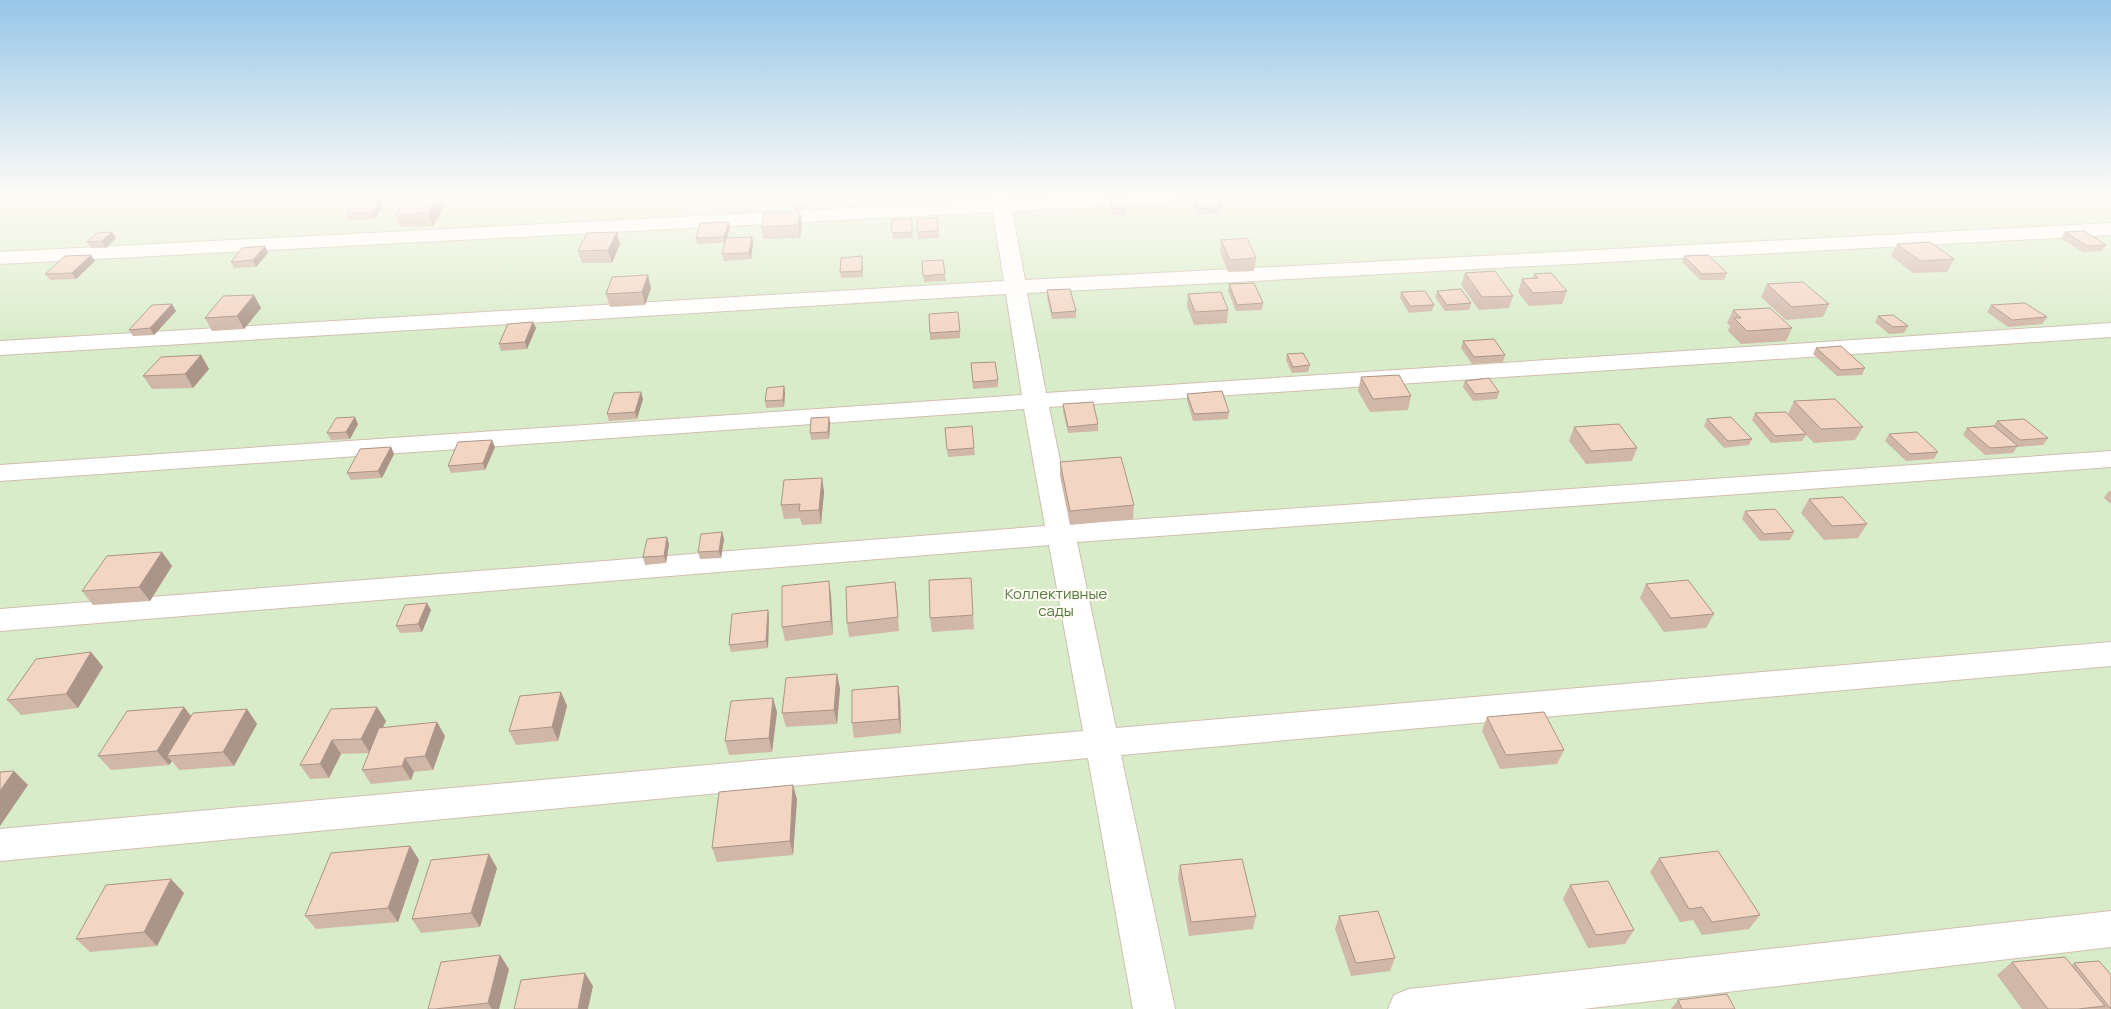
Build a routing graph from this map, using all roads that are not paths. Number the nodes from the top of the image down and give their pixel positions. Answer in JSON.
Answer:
{"nodes":[{"id":1,"x":244,"y":244,"type":"edge"},
{"id":2,"x":1008,"y":244,"type":"edge"},
{"id":3,"x":1826,"y":244,"type":"edge"},
{"id":4,"x":0,"y":258,"type":"edge"},
{"id":5,"x":1015,"y":287,"type":"junction"},
{"id":6,"x":2111,"y":330,"type":"edge"},
{"id":7,"x":0,"y":348,"type":"edge"},
{"id":8,"x":1035,"y":401,"type":"junction"},
{"id":9,"x":2111,"y":459,"type":"edge"},
{"id":10,"x":0,"y":473,"type":"edge"},
{"id":11,"x":1062,"y":534,"type":"junction"},
{"id":12,"x":0,"y":620,"type":"edge"},
{"id":13,"x":2111,"y":654,"type":"edge"},
{"id":14,"x":1102,"y":743,"type":"junction"},
{"id":15,"x":0,"y":845,"type":"edge"},
{"id":16,"x":2111,"y":929,"type":"edge"},
{"id":17,"x":1154,"y":1009,"type":"edge"},
{"id":18,"x":1409,"y":1009,"type":"edge"}],
"edges":[{"from":1,"to":4,"type":"street"},
{"from":2,"to":5,"type":"street"},
{"from":3,"to":5,"type":"street"},
{"from":5,"to":7,"type":"street"},
{"from":5,"to":8,"type":"street"},
{"from":6,"to":8,"type":"street"},
{"from":8,"to":10,"type":"street"},
{"from":8,"to":11,"type":"street"},
{"from":9,"to":11,"type":"street"},
{"from":11,"to":12,"type":"street"},
{"from":11,"to":14,"type":"street"},
{"from":13,"to":14,"type":"street"},
{"from":14,"to":15,"type":"street"},
{"from":14,"to":17,"type":"street"},
{"from":16,"to":18,"type":"street"}]}
